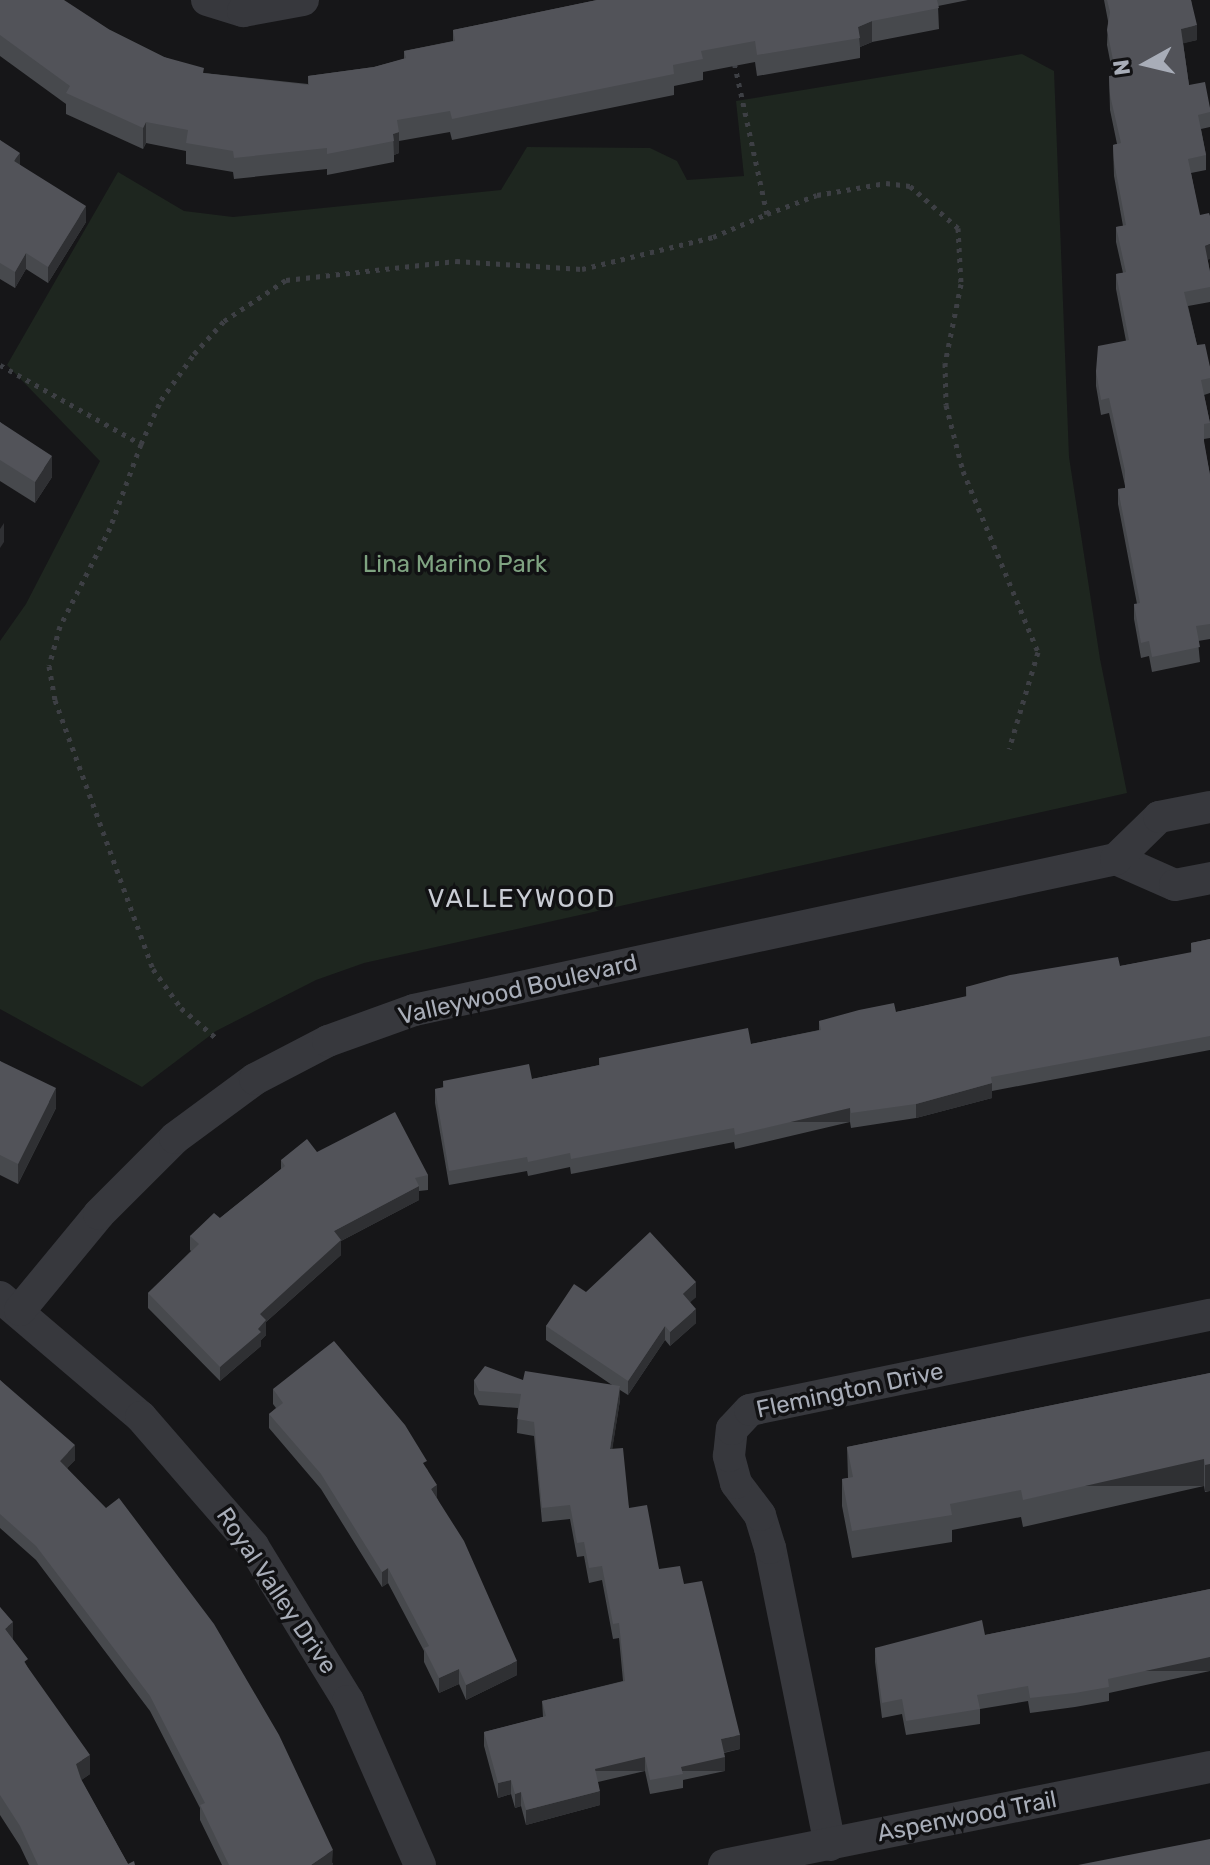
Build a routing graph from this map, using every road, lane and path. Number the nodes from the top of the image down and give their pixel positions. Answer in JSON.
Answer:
{"nodes":[{"id":1,"x":207,"y":0,"type":"edge"},
{"id":2,"x":303,"y":0,"type":"edge"},
{"id":3,"x":731,"y":46,"type":"edge"},
{"id":4,"x":767,"y":214,"type":"junction"},
{"id":5,"x":0,"y":365,"type":"edge"},
{"id":6,"x":141,"y":444,"type":"junction"},
{"id":7,"x":1009,"y":749,"type":"dead end"},
{"id":8,"x":1210,"y":807,"type":"edge"},
{"id":9,"x":1116,"y":859,"type":"junction"},
{"id":10,"x":1210,"y":878,"type":"edge"},
{"id":11,"x":215,"y":1037,"type":"dead end"},
{"id":12,"x":10,"y":1304,"type":"edge"},
{"id":13,"x":1210,"y":1315,"type":"edge"},
{"id":14,"x":1210,"y":1767,"type":"edge"},
{"id":15,"x":830,"y":1845,"type":"junction"},
{"id":16,"x":420,"y":1865,"type":"edge"},
{"id":17,"x":724,"y":1865,"type":"edge"}],
"edges":[{"from":1,"to":2,"type":"street"},
{"from":3,"to":4,"type":"path"},
{"from":4,"to":6,"type":"path"},
{"from":4,"to":7,"type":"path"},
{"from":5,"to":6,"type":"path"},
{"from":6,"to":11,"type":"path"},
{"from":8,"to":9,"type":"street"},
{"from":9,"to":10,"type":"street"},
{"from":9,"to":12,"type":"street","name":"Valleywood Boulevard"},
{"from":12,"to":16,"type":"street","name":"Royal Valley Drive"},
{"from":13,"to":15,"type":"street","name":"Flemington Drive"},
{"from":14,"to":15,"type":"street","name":"Aspenwood Trail"},
{"from":15,"to":17,"type":"street","name":"Aspenwood Trail"}]}
